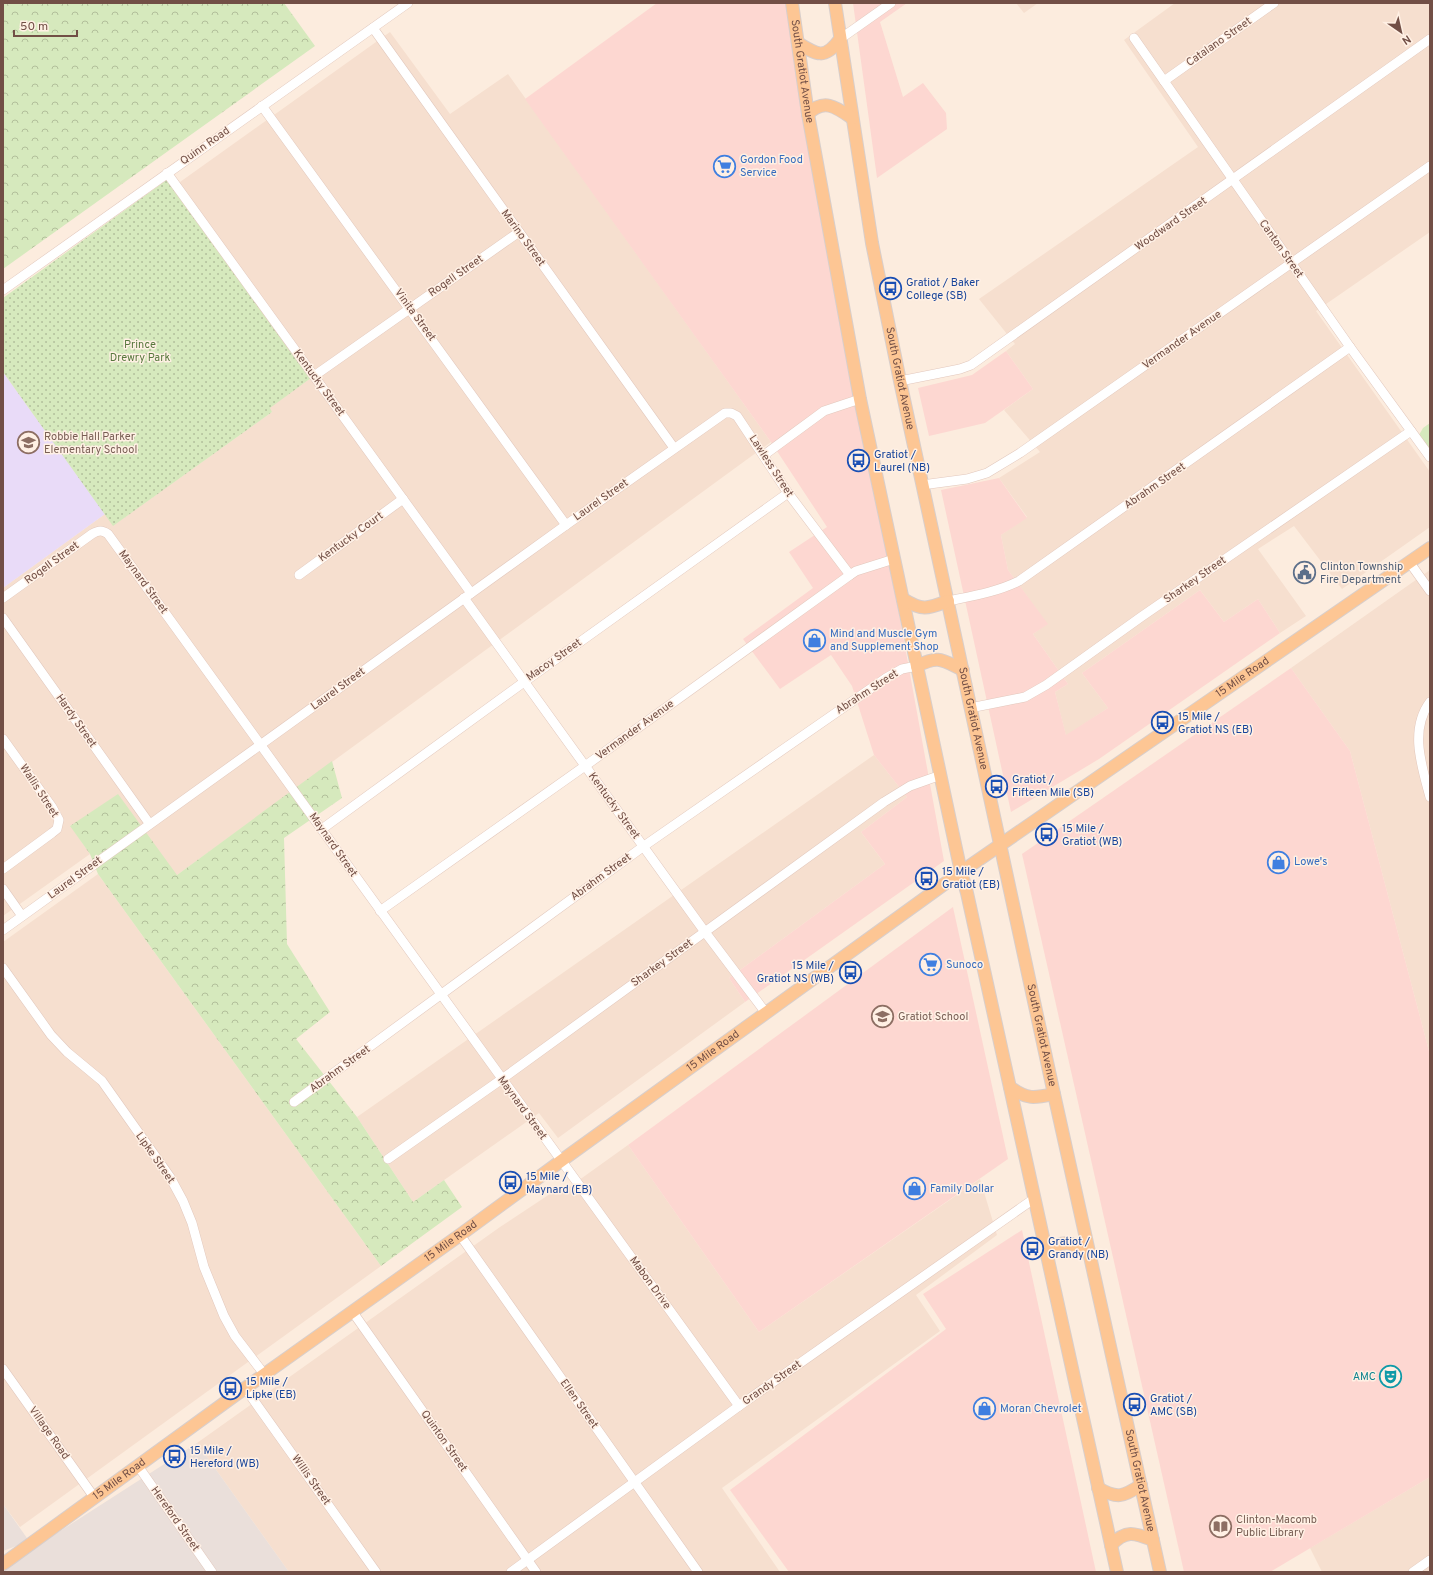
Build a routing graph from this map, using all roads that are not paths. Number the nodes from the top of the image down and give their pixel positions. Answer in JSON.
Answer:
{"nodes":[{"id":1,"x":408,"y":3,"type":"edge"},
{"id":2,"x":792,"y":3,"type":"edge"},
{"id":3,"x":835,"y":3,"type":"edge"},
{"id":4,"x":891,"y":3,"type":"edge"},
{"id":5,"x":1274,"y":3,"type":"edge"},
{"id":6,"x":372,"y":28,"type":"junction"},
{"id":7,"x":1134,"y":38,"type":"dead end"},
{"id":8,"x":840,"y":39,"type":"junction"},
{"id":9,"x":1430,"y":39,"type":"edge"},
{"id":10,"x":798,"y":43,"type":"junction"},
{"id":11,"x":1164,"y":81,"type":"junction"},
{"id":12,"x":262,"y":106,"type":"junction"},
{"id":13,"x":808,"y":114,"type":"junction"},
{"id":14,"x":852,"y":118,"type":"junction"},
{"id":15,"x":1430,"y":166,"type":"edge"},
{"id":16,"x":167,"y":173,"type":"junction"},
{"id":17,"x":1233,"y":181,"type":"junction"},
{"id":18,"x":519,"y":232,"type":"junction"},
{"id":19,"x":1292,"y":264,"type":"junction"},
{"id":20,"x":3,"y":290,"type":"edge"},
{"id":21,"x":410,"y":308,"type":"junction"},
{"id":22,"x":1350,"y":347,"type":"junction"},
{"id":23,"x":314,"y":376,"type":"junction"},
{"id":24,"x":900,"y":381,"type":"junction"},
{"id":25,"x":860,"y":399,"type":"junction"},
{"id":26,"x":1411,"y":431,"type":"junction"},
{"id":27,"x":674,"y":448,"type":"junction"},
{"id":28,"x":764,"y":455,"type":"junction"},
{"id":29,"x":1430,"y":457,"type":"edge"},
{"id":30,"x":922,"y":485,"type":"junction"},
{"id":31,"x":788,"y":493,"type":"junction"},
{"id":32,"x":403,"y":499,"type":"junction"},
{"id":33,"x":566,"y":525,"type":"junction"},
{"id":34,"x":103,"y":531,"type":"joint"},
{"id":35,"x":1430,"y":548,"type":"edge"},
{"id":36,"x":894,"y":559,"type":"junction"},
{"id":37,"x":1410,"y":563,"type":"junction"},
{"id":38,"x":299,"y":575,"type":"dead end"},
{"id":39,"x":850,"y":575,"type":"junction"},
{"id":40,"x":1430,"y":591,"type":"edge"},
{"id":41,"x":467,"y":596,"type":"junction"},
{"id":42,"x":3,"y":598,"type":"edge"},
{"id":43,"x":903,"y":599,"type":"junction"},
{"id":44,"x":948,"y":601,"type":"junction"},
{"id":45,"x":3,"y":618,"type":"edge"},
{"id":46,"x":917,"y":666,"type":"junction"},
{"id":47,"x":963,"y":670,"type":"junction"},
{"id":48,"x":524,"y":682,"type":"junction"},
{"id":49,"x":1430,"y":702,"type":"edge"},
{"id":50,"x":970,"y":708,"type":"junction"},
{"id":51,"x":3,"y":739,"type":"edge"},
{"id":52,"x":260,"y":745,"type":"junction"},
{"id":53,"x":585,"y":766,"type":"junction"},
{"id":54,"x":941,"y":775,"type":"junction"},
{"id":55,"x":1430,"y":797,"type":"edge"},
{"id":56,"x":149,"y":823,"type":"junction"},
{"id":57,"x":322,"y":829,"type":"junction"},
{"id":58,"x":644,"y":846,"type":"junction"},
{"id":59,"x":1000,"y":846,"type":"junction"},
{"id":60,"x":3,"y":869,"type":"edge"},
{"id":61,"x":961,"y":872,"type":"junction"},
{"id":62,"x":3,"y":889,"type":"edge"},
{"id":63,"x":380,"y":911,"type":"junction"},
{"id":64,"x":22,"y":916,"type":"junction"},
{"id":65,"x":3,"y":930,"type":"edge"},
{"id":66,"x":705,"y":932,"type":"junction"},
{"id":67,"x":3,"y":968,"type":"edge"},
{"id":68,"x":441,"y":994,"type":"junction"},
{"id":69,"x":766,"y":1013,"type":"junction"},
{"id":70,"x":502,"y":1079,"type":"junction"},
{"id":71,"x":1010,"y":1087,"type":"junction"},
{"id":72,"x":1054,"y":1094,"type":"junction"},
{"id":73,"x":294,"y":1102,"type":"dead end"},
{"id":74,"x":388,"y":1160,"type":"dead end"},
{"id":75,"x":561,"y":1161,"type":"junction"},
{"id":76,"x":1035,"y":1198,"type":"junction"},
{"id":77,"x":460,"y":1235,"type":"junction"},
{"id":78,"x":1047,"y":1251,"type":"junction"},
{"id":79,"x":1090,"y":1253,"type":"junction"},
{"id":80,"x":352,"y":1311,"type":"junction"},
{"id":81,"x":3,"y":1368,"type":"edge"},
{"id":82,"x":264,"y":1374,"type":"junction"},
{"id":83,"x":245,"y":1388,"type":"junction"},
{"id":84,"x":739,"y":1406,"type":"junction"},
{"id":85,"x":138,"y":1466,"type":"junction"},
{"id":86,"x":635,"y":1483,"type":"junction"},
{"id":87,"x":1141,"y":1486,"type":"junction"},
{"id":88,"x":1098,"y":1488,"type":"junction"},
{"id":89,"x":94,"y":1497,"type":"junction"},
{"id":90,"x":1153,"y":1540,"type":"junction"},
{"id":91,"x":1111,"y":1545,"type":"junction"},
{"id":92,"x":528,"y":1560,"type":"junction"},
{"id":93,"x":1430,"y":1560,"type":"edge"},
{"id":94,"x":3,"y":1564,"type":"edge"},
{"id":95,"x":212,"y":1572,"type":"edge"},
{"id":96,"x":376,"y":1572,"type":"edge"},
{"id":97,"x":511,"y":1572,"type":"edge"},
{"id":98,"x":536,"y":1572,"type":"edge"},
{"id":99,"x":698,"y":1572,"type":"edge"},
{"id":100,"x":1117,"y":1572,"type":"edge"},
{"id":101,"x":1160,"y":1572,"type":"edge"},
{"id":102,"x":1413,"y":1572,"type":"edge"}],
"edges":[{"from":1,"to":6,"type":"street","name":"Quinn Road"},
{"from":2,"to":10,"type":"main road","name":"South Gratiot Avenue"},
{"from":3,"to":8,"type":"main road","name":"South Gratiot Avenue"},
{"from":4,"to":8,"type":"street"},
{"from":5,"to":11,"type":"street","name":"Catalano Street"},
{"from":6,"to":12,"type":"street","name":"Quinn Road"},
{"from":6,"to":18,"type":"street","name":"Marino Street"},
{"from":7,"to":11,"type":"street","name":"Canton Street"},
{"from":8,"to":10,"type":"main road"},
{"from":8,"to":14,"type":"main road","name":"South Gratiot Avenue"},
{"from":9,"to":17,"type":"street","name":"Woodward Street"},
{"from":10,"to":13,"type":"main road","name":"South Gratiot Avenue"},
{"from":11,"to":17,"type":"street","name":"Canton Street"},
{"from":12,"to":16,"type":"street","name":"Quinn Road"},
{"from":12,"to":21,"type":"street","name":"Vinita Street"},
{"from":13,"to":14,"type":"main road"},
{"from":13,"to":25,"type":"main road","name":"South Gratiot Avenue"},
{"from":14,"to":24,"type":"main road","name":"South Gratiot Avenue"},
{"from":15,"to":19,"type":"street","name":"Vermander Avenue"},
{"from":16,"to":20,"type":"street","name":"Quinn Road"},
{"from":16,"to":23,"type":"street","name":"Kentucky Street"},
{"from":17,"to":19,"type":"street","name":"Canton Street"},
{"from":17,"to":24,"type":"street","name":"Woodward Street"},
{"from":18,"to":21,"type":"street","name":"Rogell Street"},
{"from":18,"to":27,"type":"street","name":"Marino Street"},
{"from":19,"to":22,"type":"street","name":"Canton Street"},
{"from":19,"to":30,"type":"street","name":"Vermander Avenue"},
{"from":21,"to":23,"type":"street","name":"Rogell Street"},
{"from":21,"to":33,"type":"street","name":"Vinita Street"},
{"from":22,"to":26,"type":"street","name":"Canton Street"},
{"from":22,"to":44,"type":"street","name":"Abrahm Street"},
{"from":23,"to":32,"type":"street","name":"Kentucky Street"},
{"from":24,"to":30,"type":"main road","name":"South Gratiot Avenue"},
{"from":25,"to":28,"type":"street"},
{"from":25,"to":36,"type":"main road","name":"South Gratiot Avenue"},
{"from":26,"to":29,"type":"street","name":"Canton Street"},
{"from":26,"to":50,"type":"street","name":"Sharkey Street"},
{"from":27,"to":28,"type":"street","name":"Lawless Street"},
{"from":27,"to":33,"type":"street","name":"Laurel Street"},
{"from":28,"to":31,"type":"street","name":"Lawless Street"},
{"from":30,"to":44,"type":"main road","name":"South Gratiot Avenue"},
{"from":31,"to":39,"type":"street","name":"Lawless Street"},
{"from":31,"to":48,"type":"street","name":"Macoy Street"},
{"from":32,"to":38,"type":"street","name":"Kentucky Court"},
{"from":32,"to":41,"type":"street","name":"Kentucky Street"},
{"from":33,"to":41,"type":"street","name":"Laurel Street"},
{"from":34,"to":42,"type":"street","name":"Rogell Street"},
{"from":34,"to":52,"type":"street","name":"Maynard Street"},
{"from":35,"to":37,"type":"main road","name":"15 Mile Road"},
{"from":36,"to":39,"type":"street","name":"Vermander Avenue"},
{"from":36,"to":43,"type":"main road","name":"South Gratiot Avenue"},
{"from":37,"to":40,"type":"street"},
{"from":37,"to":59,"type":"main road","name":"15 Mile Road"},
{"from":39,"to":53,"type":"street","name":"Vermander Avenue"},
{"from":41,"to":48,"type":"street","name":"Kentucky Street"},
{"from":41,"to":52,"type":"street","name":"Laurel Street"},
{"from":43,"to":44,"type":"main road"},
{"from":43,"to":46,"type":"main road","name":"South Gratiot Avenue"},
{"from":44,"to":47,"type":"main road","name":"South Gratiot Avenue"},
{"from":45,"to":56,"type":"street","name":"Hardy Street"},
{"from":46,"to":47,"type":"main road"},
{"from":46,"to":54,"type":"main road","name":"South Gratiot Avenue"},
{"from":46,"to":58,"type":"street","name":"Abrahm Street"},
{"from":47,"to":50,"type":"main road","name":"South Gratiot Avenue"},
{"from":48,"to":53,"type":"street","name":"Kentucky Street"},
{"from":48,"to":57,"type":"street","name":"Macoy Street"},
{"from":49,"to":55,"type":"street"},
{"from":50,"to":59,"type":"main road","name":"South Gratiot Avenue"},
{"from":51,"to":60,"type":"street","name":"Wallis Street"},
{"from":52,"to":56,"type":"street","name":"Laurel Street"},
{"from":52,"to":57,"type":"street","name":"Maynard Street"},
{"from":53,"to":58,"type":"street","name":"Kentucky Street"},
{"from":53,"to":63,"type":"street","name":"Vermander Avenue"},
{"from":54,"to":61,"type":"main road","name":"South Gratiot Avenue"},
{"from":54,"to":66,"type":"street","name":"Sharkey Street"},
{"from":56,"to":64,"type":"street","name":"Laurel Street"},
{"from":57,"to":63,"type":"street","name":"Maynard Street"},
{"from":58,"to":66,"type":"street","name":"Kentucky Street"},
{"from":58,"to":68,"type":"street","name":"Abrahm Street"},
{"from":59,"to":61,"type":"main road","name":"15 Mile Road"},
{"from":59,"to":72,"type":"main road","name":"South Gratiot Avenue"},
{"from":61,"to":69,"type":"main road","name":"15 Mile Road"},
{"from":61,"to":71,"type":"main road","name":"South Gratiot Avenue"},
{"from":62,"to":64,"type":"street"},
{"from":63,"to":68,"type":"street","name":"Maynard Street"},
{"from":64,"to":65,"type":"street","name":"Laurel Street"},
{"from":66,"to":69,"type":"street","name":"Kentucky Street"},
{"from":66,"to":70,"type":"street","name":"Sharkey Street"},
{"from":67,"to":82,"type":"street","name":"Lipke Street"},
{"from":68,"to":70,"type":"street","name":"Maynard Street"},
{"from":68,"to":73,"type":"street","name":"Abrahm Street"},
{"from":69,"to":75,"type":"main road","name":"15 Mile Road"},
{"from":70,"to":74,"type":"street","name":"Sharkey Street"},
{"from":70,"to":75,"type":"street","name":"Maynard Street"},
{"from":71,"to":72,"type":"main road"},
{"from":71,"to":76,"type":"main road","name":"South Gratiot Avenue"},
{"from":72,"to":79,"type":"main road","name":"South Gratiot Avenue"},
{"from":75,"to":77,"type":"main road","name":"15 Mile Road"},
{"from":75,"to":84,"type":"street","name":"Mabon Drive"},
{"from":76,"to":78,"type":"main road","name":"South Gratiot Avenue"},
{"from":76,"to":84,"type":"street","name":"Grandy Street"},
{"from":77,"to":80,"type":"main road","name":"15 Mile Road"},
{"from":77,"to":86,"type":"street","name":"Ellen Street"},
{"from":78,"to":79,"type":"main road"},
{"from":78,"to":88,"type":"main road","name":"South Gratiot Avenue"},
{"from":79,"to":87,"type":"main road","name":"South Gratiot Avenue"},
{"from":80,"to":82,"type":"main road","name":"15 Mile Road"},
{"from":80,"to":92,"type":"street","name":"Quinton Street"},
{"from":81,"to":89,"type":"street","name":"Village Road"},
{"from":82,"to":83,"type":"main road","name":"15 Mile Road"},
{"from":83,"to":85,"type":"main road","name":"15 Mile Road"},
{"from":83,"to":96,"type":"street","name":"Willis Street"},
{"from":84,"to":86,"type":"street","name":"Grandy Street"},
{"from":85,"to":89,"type":"main road","name":"15 Mile Road"},
{"from":85,"to":95,"type":"street","name":"Hereford Street"},
{"from":86,"to":92,"type":"street","name":"Grandy Street"},
{"from":86,"to":99,"type":"street","name":"Ellen Street"},
{"from":87,"to":88,"type":"main road"},
{"from":87,"to":90,"type":"main road","name":"South Gratiot Avenue"},
{"from":88,"to":91,"type":"main road","name":"South Gratiot Avenue"},
{"from":89,"to":94,"type":"main road","name":"15 Mile Road"},
{"from":90,"to":91,"type":"main road"},
{"from":90,"to":101,"type":"main road","name":"South Gratiot Avenue"},
{"from":91,"to":100,"type":"main road","name":"South Gratiot Avenue"},
{"from":92,"to":97,"type":"street","name":"Grandy Street"},
{"from":92,"to":98,"type":"street","name":"Quinton Street"},
{"from":93,"to":102,"type":"street"}]}
